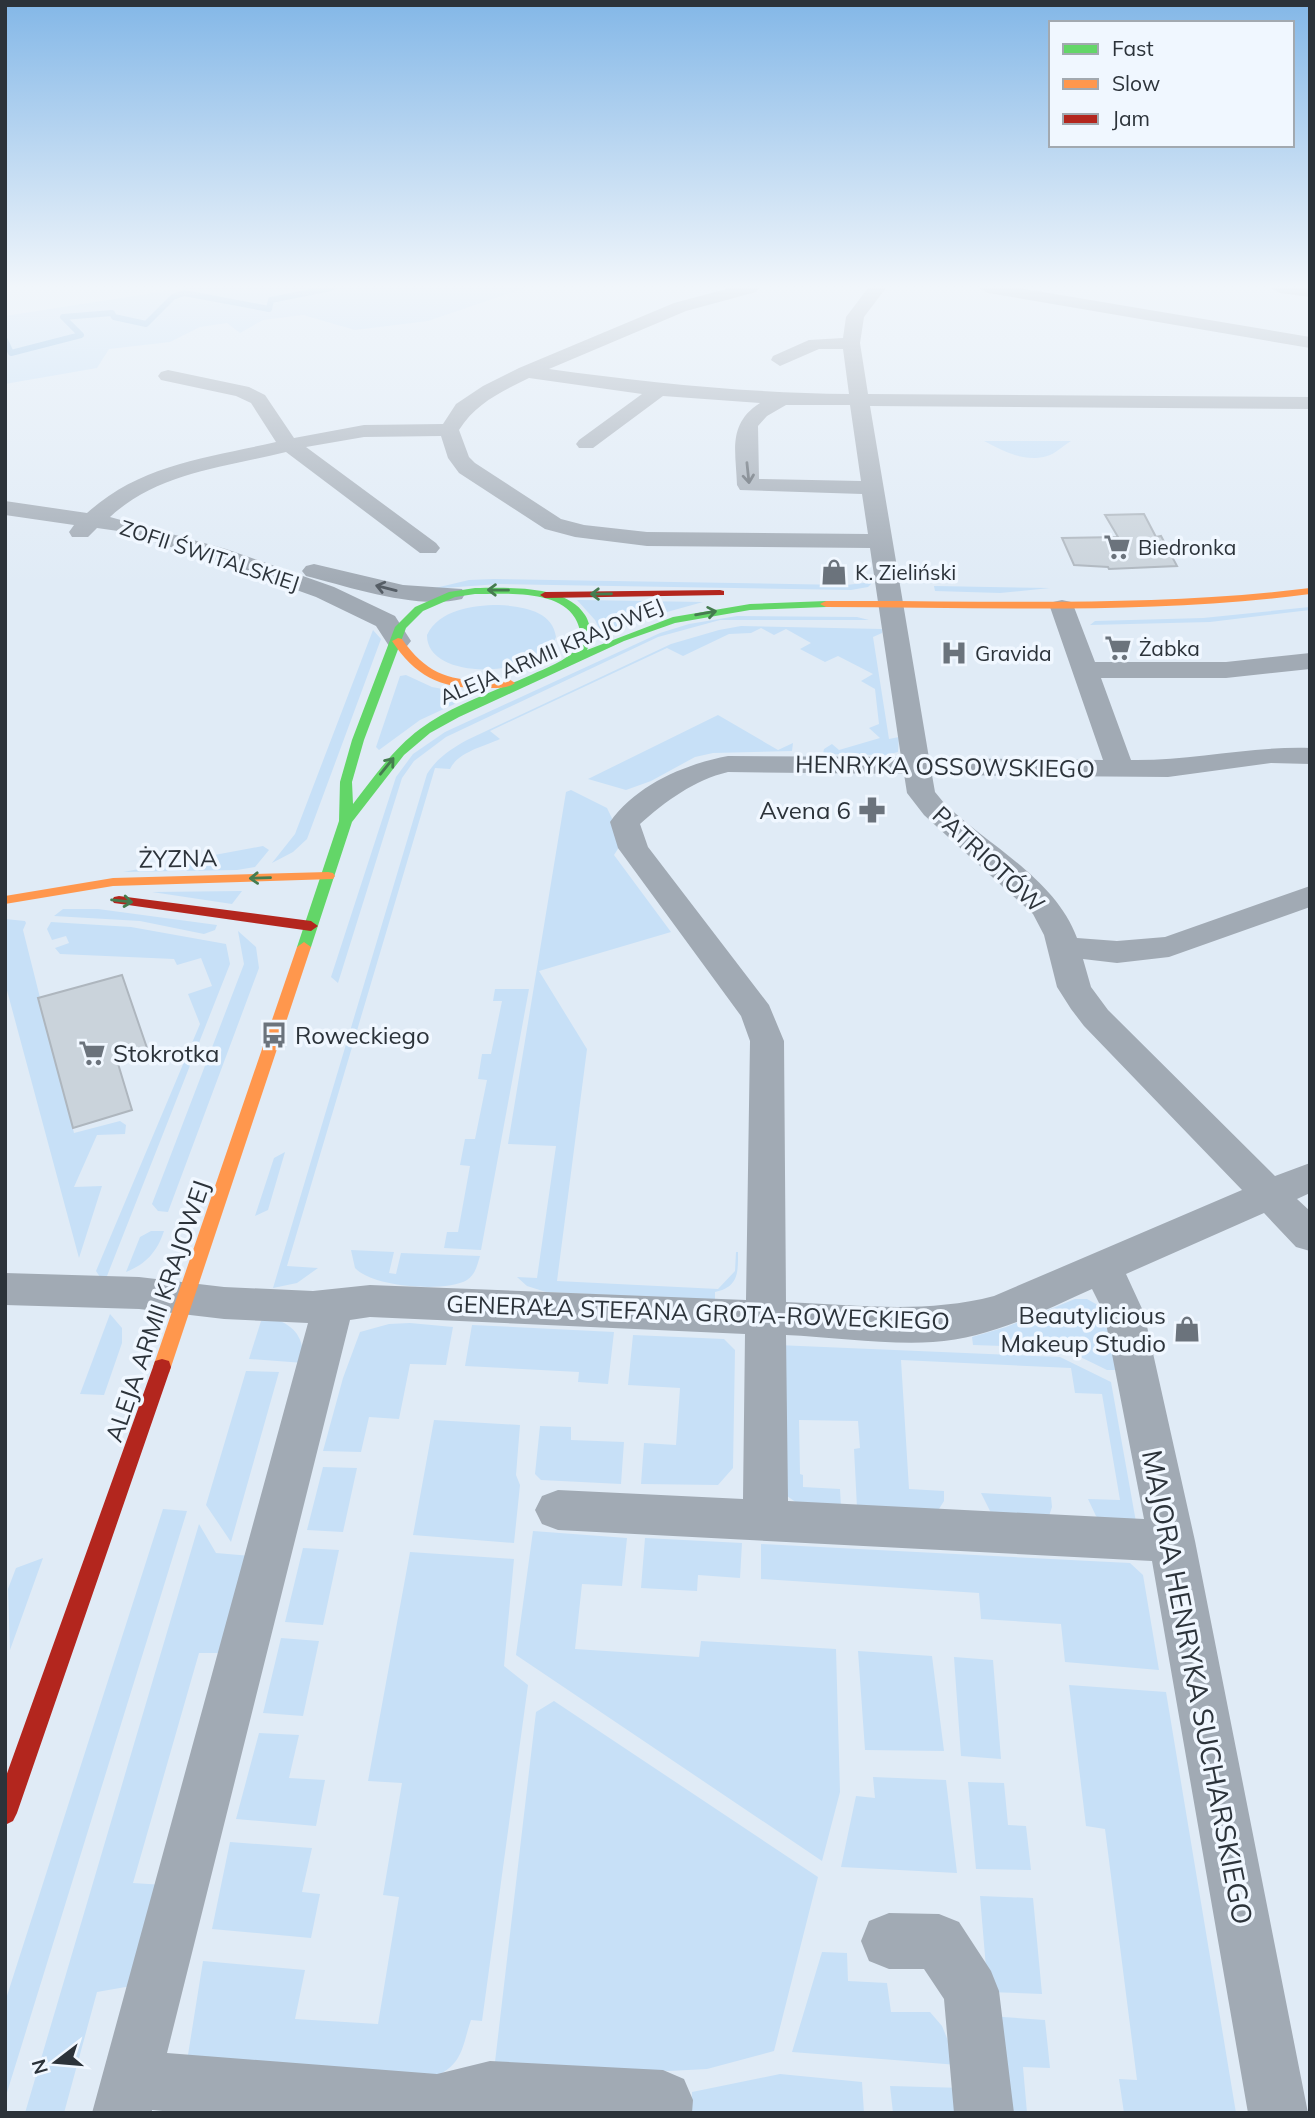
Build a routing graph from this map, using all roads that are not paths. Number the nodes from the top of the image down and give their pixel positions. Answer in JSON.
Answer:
{"nodes":[{"id":1,"x":221,"y":387,"type":"edge"},
{"id":2,"x":496,"y":387,"type":"edge"},
{"id":3,"x":636,"y":387,"type":"edge"},
{"id":4,"x":856,"y":387,"type":"edge"},
{"id":5,"x":659,"y":390,"type":"junction"},
{"id":6,"x":782,"y":399,"type":"junction"},
{"id":7,"x":858,"y":399,"type":"junction"},
{"id":8,"x":1310,"y":403,"type":"edge"},
{"id":9,"x":450,"y":430,"type":"junction"},
{"id":10,"x":288,"y":444,"type":"junction"},
{"id":11,"x":586,"y":444,"type":"dead end"},
{"id":12,"x":873,"y":488,"type":"junction"},
{"id":13,"x":5,"y":508,"type":"edge"},
{"id":14,"x":93,"y":520,"type":"junction"},
{"id":15,"x":72,"y":540,"type":"dead end"},
{"id":16,"x":881,"y":541,"type":"junction"},
{"id":17,"x":428,"y":548,"type":"dead end"},
{"id":18,"x":218,"y":554,"type":"junction"},
{"id":19,"x":1310,"y":591,"type":"edge"},
{"id":20,"x":453,"y":594,"type":"junction"},
{"id":21,"x":543,"y":595,"type":"junction"},
{"id":22,"x":816,"y":603,"type":"junction"},
{"id":23,"x":890,"y":604,"type":"junction"},
{"id":24,"x":1062,"y":607,"type":"junction"},
{"id":25,"x":398,"y":640,"type":"junction"},
{"id":26,"x":1310,"y":661,"type":"edge"},
{"id":27,"x":561,"y":666,"type":"junction"},
{"id":28,"x":1084,"y":670,"type":"junction"},
{"id":29,"x":529,"y":681,"type":"junction"},
{"id":30,"x":1310,"y":756,"type":"edge"},
{"id":31,"x":916,"y":765,"type":"junction"},
{"id":32,"x":1120,"y":768,"type":"junction"},
{"id":33,"x":346,"y":821,"type":"junction"},
{"id":34,"x":328,"y":876,"type":"junction"},
{"id":35,"x":30,"y":896,"type":"junction"},
{"id":36,"x":1310,"y":896,"type":"edge"},
{"id":37,"x":5,"y":900,"type":"edge"},
{"id":38,"x":311,"y":926,"type":"junction"},
{"id":39,"x":1065,"y":947,"type":"junction"},
{"id":40,"x":1310,"y":1177,"type":"edge"},
{"id":41,"x":1269,"y":1194,"type":"junction"},
{"id":42,"x":1310,"y":1236,"type":"edge"},
{"id":43,"x":1098,"y":1269,"type":"junction"},
{"id":44,"x":5,"y":1289,"type":"edge"},
{"id":45,"x":185,"y":1300,"type":"junction"},
{"id":46,"x":333,"y":1305,"type":"junction"},
{"id":47,"x":765,"y":1317,"type":"junction"},
{"id":48,"x":558,"y":1510,"type":"dead end"},
{"id":49,"x":765,"y":1520,"type":"junction"},
{"id":50,"x":1172,"y":1541,"type":"junction"},
{"id":51,"x":5,"y":1813,"type":"edge"},
{"id":52,"x":889,"y":1941,"type":"dead end"},
{"id":53,"x":126,"y":2096,"type":"edge"},
{"id":54,"x":662,"y":2113,"type":"edge"},
{"id":55,"x":984,"y":2113,"type":"edge"},
{"id":56,"x":1278,"y":2113,"type":"edge"}],
"edges":[{"from":1,"to":10,"type":"street"},
{"from":2,"to":9,"type":"street"},
{"from":3,"to":5,"type":"street"},
{"from":4,"to":7,"type":"street","name":"PATRIOTÓW"},
{"from":5,"to":6,"type":"street"},
{"from":5,"to":11,"type":"street"},
{"from":6,"to":7,"type":"street"},
{"from":6,"to":12,"type":"street","one_way":true},
{"from":7,"to":8,"type":"street"},
{"from":7,"to":12,"type":"street","name":"PATRIOTÓW"},
{"from":9,"to":10,"type":"street"},
{"from":9,"to":16,"type":"street"},
{"from":10,"to":14,"type":"street"},
{"from":10,"to":17,"type":"street"},
{"from":12,"to":16,"type":"street","name":"PATRIOTÓW"},
{"from":13,"to":14,"type":"street","name":"ZOFII ŚWITALSKIEJ"},
{"from":14,"to":15,"type":"street"},
{"from":14,"to":18,"type":"street","name":"ZOFII ŚWITALSKIEJ"},
{"from":16,"to":23,"type":"street","name":"PATRIOTÓW"},
{"from":20,"to":18,"type":"street","one_way":true},
{"from":18,"to":25,"type":"street","name":"ZOFII ŚWITALSKIEJ"},
{"from":19,"to":24,"type":"street","name":"ALEJA ARMII KRAJOWEJ"},
{"from":21,"to":20,"type":"street","name":"ALEJA ARMII KRAJOWEJ","one_way":true},
{"from":20,"to":25,"type":"street","name":"ALEJA ARMII KRAJOWEJ"},
{"from":22,"to":21,"type":"street","name":"ALEJA ARMII KRAJOWEJ","one_way":true},
{"from":21,"to":27,"type":"street"},
{"from":22,"to":23,"type":"street","name":"ALEJA ARMII KRAJOWEJ"},
{"from":27,"to":22,"type":"street","name":"ALEJA ARMII KRAJOWEJ","one_way":true},
{"from":23,"to":24,"type":"street","name":"ALEJA ARMII KRAJOWEJ"},
{"from":23,"to":31,"type":"street","name":"PATRIOTÓW"},
{"from":24,"to":28,"type":"street"},
{"from":25,"to":29,"type":"street"},
{"from":25,"to":33,"type":"street","name":"ALEJA ARMII KRAJOWEJ"},
{"from":26,"to":28,"type":"street"},
{"from":27,"to":29,"type":"street","name":"ALEJA ARMII KRAJOWEJ"},
{"from":28,"to":32,"type":"street"},
{"from":33,"to":29,"type":"street","name":"ALEJA ARMII KRAJOWEJ","one_way":true},
{"from":30,"to":32,"type":"street","name":"HENRYKA OSSOWSKIEGO"},
{"from":31,"to":32,"type":"street","name":"HENRYKA OSSOWSKIEGO"},
{"from":31,"to":39,"type":"street","name":"PATRIOTÓW"},
{"from":31,"to":47,"type":"street","name":"HENRYKA OSSOWSKIEGO"},
{"from":33,"to":34,"type":"street","name":"ALEJA ARMII KRAJOWEJ"},
{"from":34,"to":35,"type":"street","name":"ŻYZNA","one_way":true},
{"from":34,"to":38,"type":"street","name":"ALEJA ARMII KRAJOWEJ"},
{"from":35,"to":37,"type":"street","name":"ŻYZNA"},
{"from":35,"to":38,"type":"street","name":"ŻYZNA","one_way":true},
{"from":36,"to":39,"type":"street"},
{"from":38,"to":45,"type":"street","name":"ALEJA ARMII KRAJOWEJ"},
{"from":39,"to":41,"type":"street","name":"PATRIOTÓW"},
{"from":40,"to":41,"type":"street","name":"GENERAŁA STEFANA GROTA-ROWECKIEGO"},
{"from":41,"to":42,"type":"street","name":"PATRIOTÓW"},
{"from":41,"to":43,"type":"street","name":"GENERAŁA STEFANA GROTA-ROWECKIEGO"},
{"from":43,"to":47,"type":"street","name":"GENERAŁA STEFANA GROTA-ROWECKIEGO"},
{"from":43,"to":50,"type":"street","name":"MAJORA HENRYKA SUCHARSKIEGO"},
{"from":44,"to":45,"type":"street","name":"GENERAŁA STEFANA GROTA-ROWECKIEGO"},
{"from":45,"to":46,"type":"street","name":"GENERAŁA STEFANA GROTA-ROWECKIEGO"},
{"from":45,"to":51,"type":"street","name":"ALEJA ARMII KRAJOWEJ"},
{"from":46,"to":47,"type":"street","name":"GENERAŁA STEFANA GROTA-ROWECKIEGO"},
{"from":46,"to":53,"type":"street"},
{"from":47,"to":49,"type":"street"},
{"from":48,"to":49,"type":"street"},
{"from":49,"to":50,"type":"street"},
{"from":50,"to":56,"type":"street","name":"MAJORA HENRYKA SUCHARSKIEGO"},
{"from":52,"to":55,"type":"street"},
{"from":53,"to":54,"type":"street"}]}
